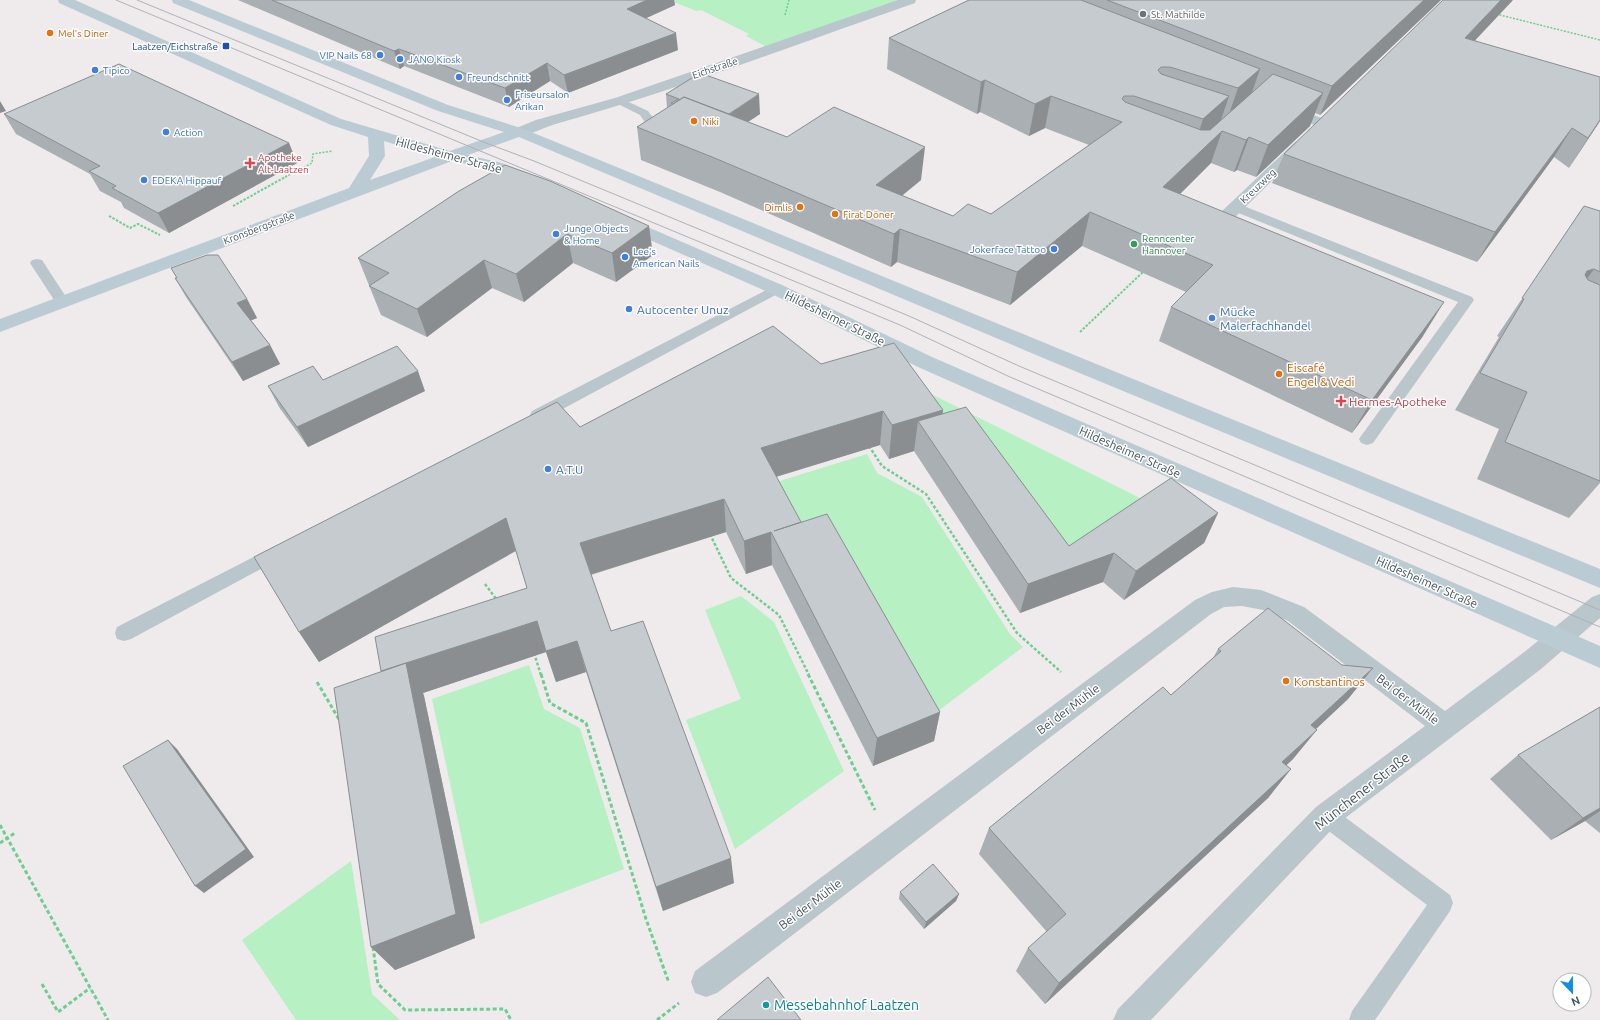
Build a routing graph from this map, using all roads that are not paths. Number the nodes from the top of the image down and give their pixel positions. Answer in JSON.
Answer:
{"nodes":[{"id":1,"x":64,"y":0,"type":"edge"},
{"id":2,"x":178,"y":0,"type":"edge"},
{"id":3,"x":910,"y":0,"type":"edge"},
{"id":4,"x":620,"y":101,"type":"junction"},
{"id":5,"x":1274,"y":104,"type":"edge"},
{"id":6,"x":1334,"y":112,"type":"edge"},
{"id":7,"x":1322,"y":123,"type":"junction"},
{"id":8,"x":519,"y":132,"type":"junction"},
{"id":9,"x":376,"y":135,"type":"junction"},
{"id":10,"x":648,"y":142,"type":"edge"},
{"id":11,"x":449,"y":156,"type":"junction"},
{"id":12,"x":539,"y":185,"type":"edge"},
{"id":13,"x":355,"y":191,"type":"junction"},
{"id":14,"x":1236,"y":207,"type":"junction"},
{"id":15,"x":611,"y":216,"type":"edge"},
{"id":16,"x":1210,"y":232,"type":"edge"},
{"id":17,"x":37,"y":263,"type":"dead end"},
{"id":18,"x":776,"y":289,"type":"junction"},
{"id":19,"x":62,"y":303,"type":"junction"},
{"id":20,"x":0,"y":326,"type":"edge"},
{"id":21,"x":524,"y":422,"type":"edge"},
{"id":22,"x":1367,"y":439,"type":"dead end"},
{"id":23,"x":292,"y":544,"type":"edge"},
{"id":24,"x":1600,"y":579,"type":"edge"},
{"id":25,"x":1600,"y":604,"type":"edge"},
{"id":26,"x":124,"y":633,"type":"dead end"},
{"id":27,"x":1558,"y":639,"type":"junction"},
{"id":28,"x":1600,"y":657,"type":"edge"},
{"id":29,"x":1445,"y":726,"type":"junction"},
{"id":30,"x":1326,"y":816,"type":"junction"},
{"id":31,"x":706,"y":982,"type":"dead end"},
{"id":32,"x":1129,"y":1020,"type":"edge"},
{"id":33,"x":1361,"y":1020,"type":"edge"}],
"edges":[{"from":1,"to":9,"type":"main road","name":"Hildesheimer Straße"},
{"from":2,"to":8,"type":"main road"},
{"from":3,"to":4,"type":"street","name":"Eichstraße"},
{"from":4,"to":8,"type":"street","name":"Eichstraße"},
{"from":4,"to":10,"type":"lane"},
{"from":5,"to":7,"type":"street"},
{"from":6,"to":7,"type":"street","name":"Kreuzweg"},
{"from":7,"to":14,"type":"street","name":"Kreuzweg"},
{"from":8,"to":11,"type":"main road","name":"Kronsbergstraße"},
{"from":8,"to":24,"type":"main road"},
{"from":9,"to":11,"type":"main road","name":"Hildesheimer Straße"},
{"from":9,"to":13,"type":"main road"},
{"from":11,"to":12,"type":"main road","name":"Hildesheimer Straße"},
{"from":11,"to":13,"type":"main road","name":"Kronsbergstraße"},
{"from":13,"to":19,"type":"main road","name":"Kronsbergstraße"},
{"from":14,"to":16,"type":"street","name":"Kreuzweg"},
{"from":14,"to":22,"type":"lane"},
{"from":15,"to":18,"type":"main road","name":"Hildesheimer Straße"},
{"from":17,"to":19,"type":"lane"},
{"from":18,"to":21,"type":"lane"},
{"from":18,"to":27,"type":"main road","name":"Hildesheimer Straße"},
{"from":19,"to":20,"type":"main road","name":"Kronsbergstraße"},
{"from":23,"to":26,"type":"lane"},
{"from":25,"to":27,"type":"street","name":"Münchener Straße"},
{"from":27,"to":28,"type":"main road","name":"Hildesheimer Straße"},
{"from":27,"to":29,"type":"street","name":"Münchener Straße"},
{"from":29,"to":30,"type":"street","name":"Münchener Straße"},
{"from":29,"to":31,"type":"street","name":"Bei der Mühle"},
{"from":30,"to":32,"type":"street","name":"Münchener Straße"},
{"from":30,"to":33,"type":"lane"}]}
